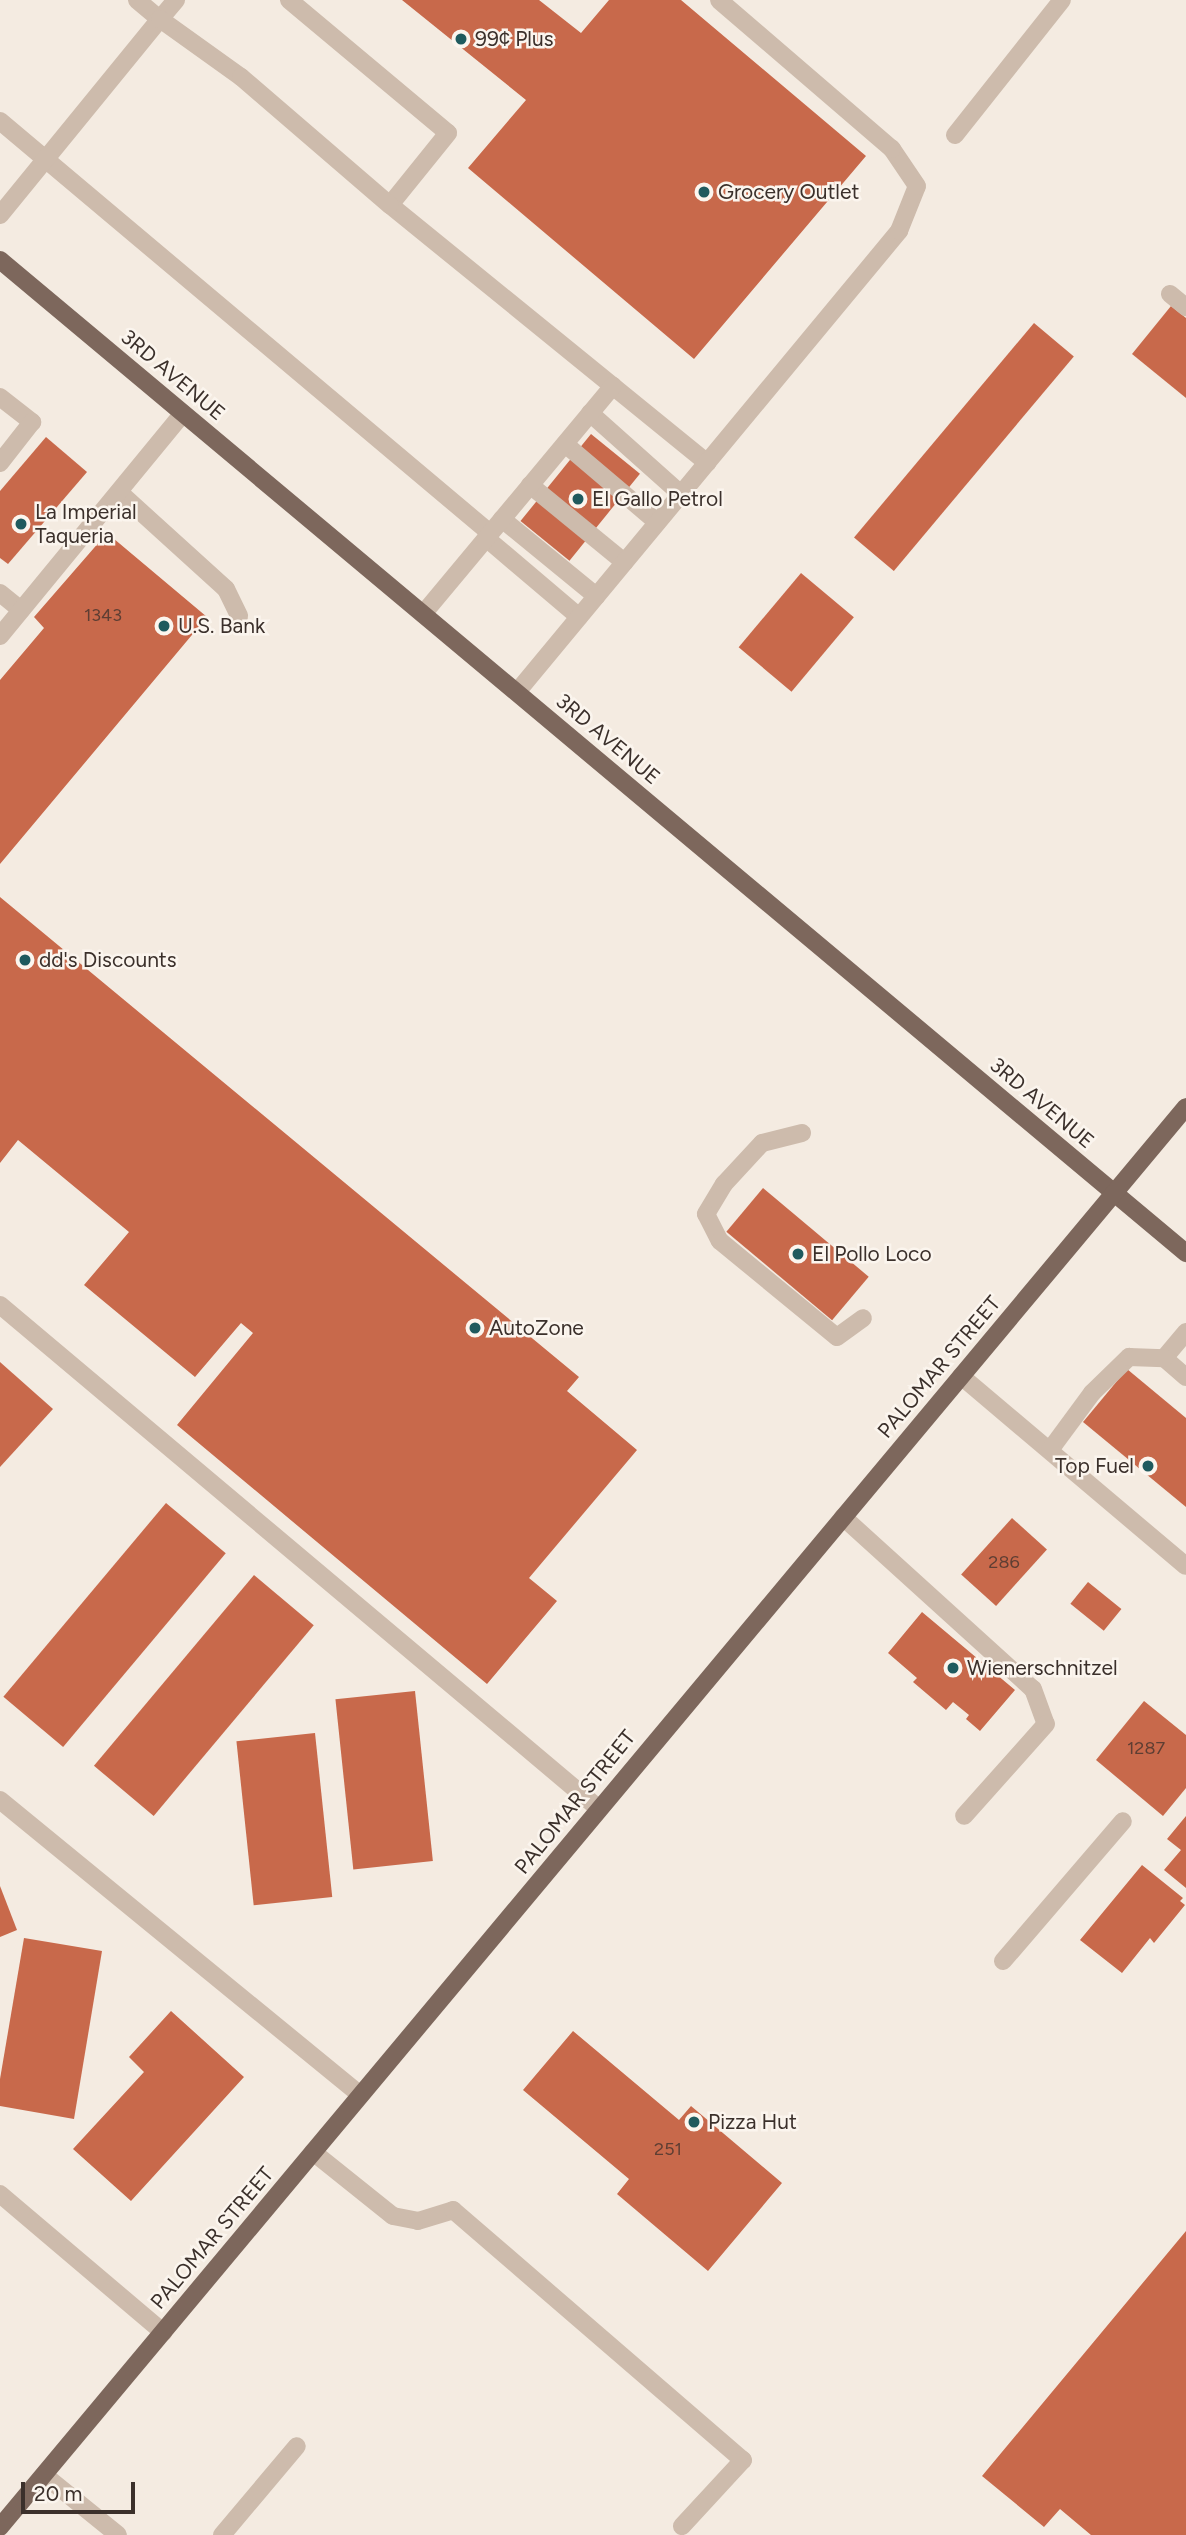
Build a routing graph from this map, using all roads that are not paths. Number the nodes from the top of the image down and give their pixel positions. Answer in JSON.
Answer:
{"nodes":[{"id":1,"x":137,"y":0,"type":"edge"},
{"id":2,"x":176,"y":0,"type":"edge"},
{"id":3,"x":289,"y":0,"type":"edge"},
{"id":4,"x":719,"y":0,"type":"edge"},
{"id":5,"x":1062,"y":0,"type":"edge"},
{"id":6,"x":160,"y":19,"type":"junction"},
{"id":7,"x":0,"y":121,"type":"edge"},
{"id":8,"x":955,"y":135,"type":"dead end"},
{"id":9,"x":44,"y":158,"type":"junction"},
{"id":10,"x":390,"y":205,"type":"junction"},
{"id":11,"x":0,"y":215,"type":"edge"},
{"id":12,"x":0,"y":260,"type":"edge"},
{"id":13,"x":1170,"y":294,"type":"dead end"},
{"id":14,"x":1186,"y":307,"type":"edge"},
{"id":15,"x":613,"y":386,"type":"junction"},
{"id":16,"x":0,"y":397,"type":"edge"},
{"id":17,"x":183,"y":413,"type":"junction"},
{"id":18,"x":590,"y":414,"type":"junction"},
{"id":19,"x":565,"y":444,"type":"junction"},
{"id":20,"x":0,"y":463,"type":"edge"},
{"id":21,"x":707,"y":463,"type":"junction"},
{"id":22,"x":530,"y":485,"type":"junction"},
{"id":23,"x":118,"y":492,"type":"junction"},
{"id":24,"x":681,"y":494,"type":"junction"},
{"id":25,"x":502,"y":519,"type":"junction"},
{"id":26,"x":657,"y":522,"type":"junction"},
{"id":27,"x":488,"y":535,"type":"junction"},
{"id":28,"x":624,"y":562,"type":"junction"},
{"id":29,"x":0,"y":593,"type":"edge"},
{"id":30,"x":596,"y":596,"type":"junction"},
{"id":31,"x":21,"y":610,"type":"junction"},
{"id":32,"x":422,"y":614,"type":"junction"},
{"id":33,"x":239,"y":616,"type":"dead end"},
{"id":34,"x":579,"y":617,"type":"junction"},
{"id":35,"x":0,"y":636,"type":"edge"},
{"id":36,"x":517,"y":692,"type":"junction"},
{"id":37,"x":1186,"y":1107,"type":"edge"},
{"id":38,"x":802,"y":1133,"type":"dead end"},
{"id":39,"x":1114,"y":1193,"type":"junction"},
{"id":40,"x":1186,"y":1253,"type":"edge"},
{"id":41,"x":0,"y":1304,"type":"edge"},
{"id":42,"x":863,"y":1318,"type":"dead end"},
{"id":43,"x":1186,"y":1332,"type":"edge"},
{"id":44,"x":1164,"y":1358,"type":"junction"},
{"id":45,"x":961,"y":1376,"type":"junction"},
{"id":46,"x":1186,"y":1377,"type":"edge"},
{"id":47,"x":1050,"y":1450,"type":"junction"},
{"id":48,"x":843,"y":1517,"type":"junction"},
{"id":49,"x":1186,"y":1566,"type":"edge"},
{"id":50,"x":0,"y":1800,"type":"edge"},
{"id":51,"x":598,"y":1808,"type":"junction"},
{"id":52,"x":964,"y":1816,"type":"dead end"},
{"id":53,"x":1123,"y":1821,"type":"dead end"},
{"id":54,"x":1003,"y":1961,"type":"dead end"},
{"id":55,"x":361,"y":2095,"type":"junction"},
{"id":56,"x":313,"y":2152,"type":"junction"},
{"id":57,"x":0,"y":2194,"type":"edge"},
{"id":58,"x":163,"y":2332,"type":"junction"},
{"id":59,"x":297,"y":2446,"type":"dead end"},
{"id":60,"x":44,"y":2475,"type":"junction"},
{"id":61,"x":682,"y":2526,"type":"dead end"},
{"id":62,"x":0,"y":2527,"type":"edge"},
{"id":63,"x":118,"y":2535,"type":"edge"},
{"id":64,"x":222,"y":2535,"type":"edge"}],
"edges":[{"from":1,"to":6,"type":"street"},
{"from":2,"to":6,"type":"street"},
{"from":3,"to":10,"type":"street"},
{"from":4,"to":21,"type":"street"},
{"from":5,"to":8,"type":"street"},
{"from":6,"to":9,"type":"street"},
{"from":6,"to":10,"type":"street"},
{"from":7,"to":9,"type":"street"},
{"from":9,"to":11,"type":"street"},
{"from":9,"to":27,"type":"street"},
{"from":10,"to":15,"type":"street"},
{"from":12,"to":17,"type":"main road","name":"3RD AVENUE"},
{"from":13,"to":14,"type":"street"},
{"from":15,"to":18,"type":"street"},
{"from":15,"to":21,"type":"street"},
{"from":16,"to":20,"type":"street"},
{"from":17,"to":23,"type":"street"},
{"from":17,"to":32,"type":"main road","name":"3RD AVENUE"},
{"from":18,"to":19,"type":"street"},
{"from":18,"to":24,"type":"street"},
{"from":19,"to":22,"type":"street"},
{"from":19,"to":26,"type":"street"},
{"from":21,"to":24,"type":"street"},
{"from":22,"to":25,"type":"street"},
{"from":22,"to":28,"type":"street"},
{"from":23,"to":31,"type":"street"},
{"from":23,"to":33,"type":"street"},
{"from":24,"to":26,"type":"street"},
{"from":25,"to":27,"type":"street"},
{"from":25,"to":30,"type":"street"},
{"from":26,"to":28,"type":"street"},
{"from":27,"to":32,"type":"street"},
{"from":27,"to":34,"type":"street"},
{"from":28,"to":30,"type":"street"},
{"from":29,"to":31,"type":"street"},
{"from":30,"to":34,"type":"street"},
{"from":31,"to":35,"type":"street"},
{"from":32,"to":36,"type":"main road","name":"3RD AVENUE"},
{"from":34,"to":36,"type":"street"},
{"from":36,"to":39,"type":"main road","name":"3RD AVENUE"},
{"from":37,"to":39,"type":"main road","name":"PALOMAR STREET"},
{"from":38,"to":42,"type":"street"},
{"from":39,"to":40,"type":"main road","name":"3RD AVENUE"},
{"from":39,"to":45,"type":"main road","name":"PALOMAR STREET"},
{"from":41,"to":51,"type":"street"},
{"from":43,"to":44,"type":"street"},
{"from":44,"to":46,"type":"street"},
{"from":44,"to":47,"type":"street"},
{"from":45,"to":47,"type":"street"},
{"from":45,"to":48,"type":"main road","name":"PALOMAR STREET"},
{"from":47,"to":49,"type":"street"},
{"from":48,"to":51,"type":"main road","name":"PALOMAR STREET"},
{"from":48,"to":52,"type":"street"},
{"from":50,"to":55,"type":"street"},
{"from":51,"to":55,"type":"main road","name":"PALOMAR STREET"},
{"from":53,"to":54,"type":"street"},
{"from":55,"to":56,"type":"main road","name":"PALOMAR STREET"},
{"from":56,"to":58,"type":"main road","name":"PALOMAR STREET"},
{"from":56,"to":61,"type":"street"},
{"from":57,"to":58,"type":"street"},
{"from":58,"to":60,"type":"main road","name":"PALOMAR STREET"},
{"from":59,"to":64,"type":"street"},
{"from":60,"to":62,"type":"main road","name":"PALOMAR STREET"},
{"from":60,"to":63,"type":"street"}]}
